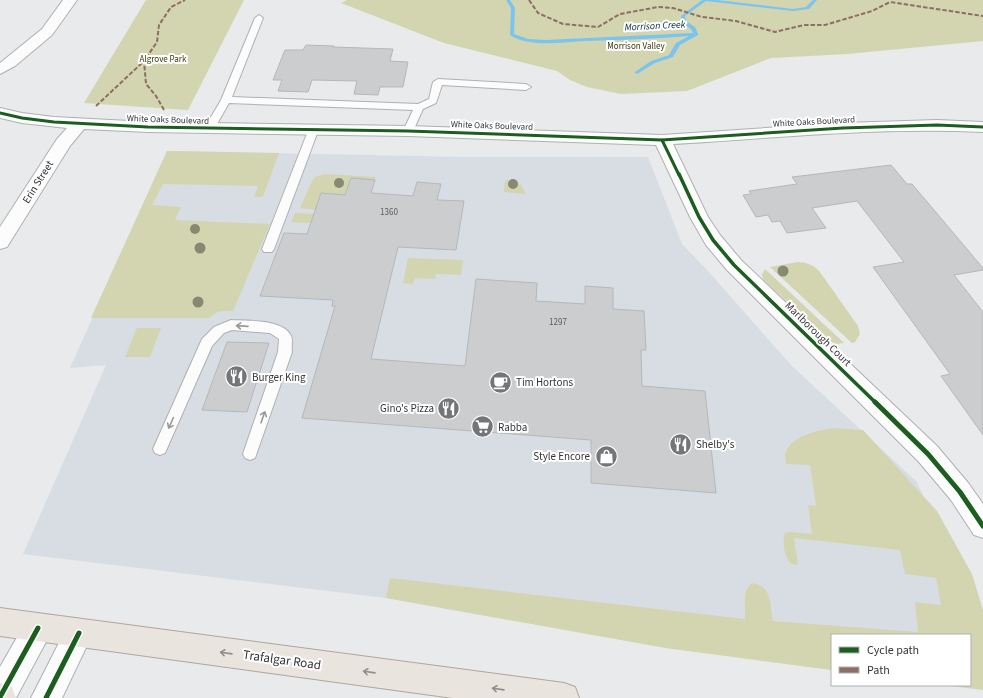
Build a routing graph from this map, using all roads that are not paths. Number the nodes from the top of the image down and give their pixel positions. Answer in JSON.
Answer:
{"nodes":[{"id":1,"x":70,"y":0,"type":"edge"},
{"id":2,"x":259,"y":18,"type":"dead end"},
{"id":3,"x":0,"y":69,"type":"edge"},
{"id":4,"x":526,"y":87,"type":"dead end"},
{"id":5,"x":226,"y":100,"type":"junction"},
{"id":6,"x":419,"y":107,"type":"junction"},
{"id":7,"x":0,"y":113,"type":"edge"},
{"id":8,"x":79,"y":124,"type":"junction"},
{"id":9,"x":983,"y":127,"type":"edge"},
{"id":10,"x":209,"y":129,"type":"junction"},
{"id":11,"x":313,"y":131,"type":"junction"},
{"id":12,"x":408,"y":131,"type":"junction"},
{"id":13,"x":662,"y":140,"type":"junction"},
{"id":14,"x":0,"y":242,"type":"edge"},
{"id":15,"x":268,"y":249,"type":"dead end"},
{"id":16,"x":160,"y":449,"type":"dead end"},
{"id":17,"x":250,"y":454,"type":"dead end"},
{"id":18,"x":983,"y":526,"type":"edge"},
{"id":19,"x":0,"y":622,"type":"edge"},
{"id":20,"x":38,"y":628,"type":"junction"},
{"id":21,"x":79,"y":633,"type":"junction"},
{"id":22,"x":0,"y":698,"type":"edge"},
{"id":23,"x":46,"y":698,"type":"edge"},
{"id":24,"x":564,"y":698,"type":"edge"}],
"edges":[{"from":1,"to":3,"type":"street"},
{"from":2,"to":5,"type":"lane"},
{"from":4,"to":6,"type":"lane"},
{"from":5,"to":6,"type":"lane"},
{"from":5,"to":10,"type":"lane"},
{"from":6,"to":12,"type":"lane"},
{"from":7,"to":8,"type":"street","name":"White Oaks Boulevard"},
{"from":8,"to":10,"type":"street","name":"White Oaks Boulevard"},
{"from":8,"to":14,"type":"street","name":"Erin Street"},
{"from":9,"to":13,"type":"street","name":"White Oaks Boulevard"},
{"from":10,"to":11,"type":"street","name":"White Oaks Boulevard"},
{"from":11,"to":12,"type":"street","name":"White Oaks Boulevard"},
{"from":11,"to":15,"type":"lane"},
{"from":12,"to":13,"type":"street","name":"White Oaks Boulevard"},
{"from":13,"to":18,"type":"street","name":"Marlborough Court"},
{"from":17,"to":16,"type":"lane","one_way":true},
{"from":19,"to":20,"type":"main road","name":"Trafalgar Road"},
{"from":20,"to":21,"type":"main road","name":"Trafalgar Road"},
{"from":20,"to":22,"type":"street"},
{"from":21,"to":23,"type":"street"},
{"from":24,"to":21,"type":"main road","name":"Trafalgar Road","one_way":true}]}
